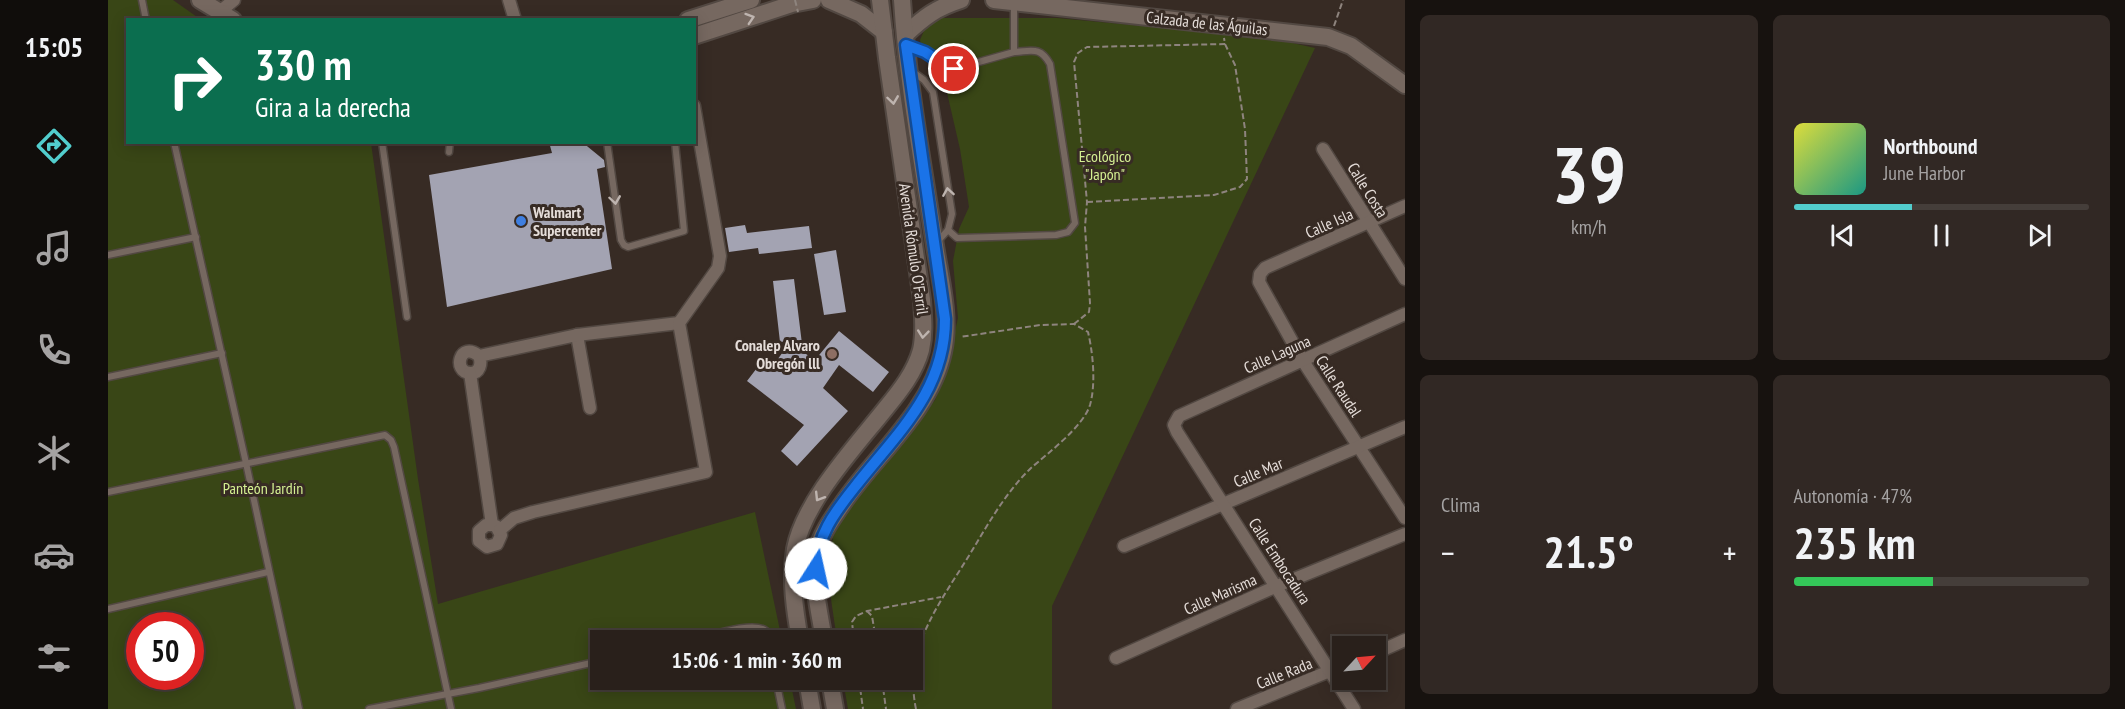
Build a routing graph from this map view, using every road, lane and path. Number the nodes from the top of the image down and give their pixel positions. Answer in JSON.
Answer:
{"nodes":[{"id":1,"x":142,"y":0,"type":"edge"},
{"id":2,"x":234,"y":0,"type":"edge"},
{"id":3,"x":508,"y":0,"type":"edge"},
{"id":4,"x":751,"y":0,"type":"edge"},
{"id":5,"x":795,"y":0,"type":"edge"},
{"id":6,"x":813,"y":0,"type":"edge"},
{"id":7,"x":829,"y":0,"type":"edge"},
{"id":8,"x":880,"y":0,"type":"edge"},
{"id":9,"x":902,"y":0,"type":"edge"},
{"id":10,"x":961,"y":0,"type":"edge"},
{"id":11,"x":994,"y":0,"type":"edge"},
{"id":12,"x":1343,"y":0,"type":"edge"},
{"id":13,"x":1014,"y":2,"type":"junction"},
{"id":14,"x":215,"y":10,"type":"edge"},
{"id":15,"x":798,"y":12,"type":"dead end"},
{"id":16,"x":146,"y":18,"type":"edge"},
{"id":17,"x":514,"y":18,"type":"edge"},
{"id":18,"x":694,"y":18,"type":"edge"},
{"id":19,"x":1334,"y":26,"type":"dead end"},
{"id":20,"x":884,"y":32,"type":"junction"},
{"id":21,"x":1224,"y":34,"type":"dead end"},
{"id":22,"x":696,"y":35,"type":"edge"},
{"id":23,"x":1225,"y":44,"type":"junction"},
{"id":24,"x":907,"y":51,"type":"junction"},
{"id":25,"x":1014,"y":52,"type":"junction"},
{"id":26,"x":887,"y":58,"type":"junction"},
{"id":27,"x":1405,"y":85,"type":"edge"},
{"id":28,"x":696,"y":118,"type":"edge"},
{"id":29,"x":174,"y":144,"type":"edge"},
{"id":30,"x":382,"y":144,"type":"edge"},
{"id":31,"x":450,"y":144,"type":"edge"},
{"id":32,"x":607,"y":144,"type":"edge"},
{"id":33,"x":675,"y":144,"type":"edge"},
{"id":34,"x":1323,"y":149,"type":"dead end"},
{"id":35,"x":449,"y":152,"type":"dead end"},
{"id":36,"x":1087,"y":202,"type":"junction"},
{"id":37,"x":1405,"y":206,"type":"edge"},
{"id":38,"x":1370,"y":223,"type":"junction"},
{"id":39,"x":948,"y":230,"type":"junction"},
{"id":40,"x":196,"y":237,"type":"junction"},
{"id":41,"x":935,"y":245,"type":"junction"},
{"id":42,"x":108,"y":255,"type":"edge"},
{"id":43,"x":1265,"y":268,"type":"joint"},
{"id":44,"x":1405,"y":279,"type":"edge"},
{"id":45,"x":1405,"y":314,"type":"edge"},
{"id":46,"x":407,"y":317,"type":"dead end"},
{"id":47,"x":679,"y":322,"type":"junction"},
{"id":48,"x":1074,"y":324,"type":"junction"},
{"id":49,"x":577,"y":335,"type":"junction"},
{"id":50,"x":945,"y":340,"type":"junction"},
{"id":51,"x":222,"y":353,"type":"junction"},
{"id":52,"x":1303,"y":361,"type":"junction"},
{"id":53,"x":108,"y":376,"type":"edge"},
{"id":54,"x":590,"y":408,"type":"dead end"},
{"id":55,"x":1405,"y":427,"type":"edge"},
{"id":56,"x":1177,"y":432,"type":"joint"},
{"id":57,"x":1359,"y":446,"type":"junction"},
{"id":58,"x":246,"y":463,"type":"junction"},
{"id":59,"x":108,"y":492,"type":"edge"},
{"id":60,"x":1224,"y":504,"type":"junction"},
{"id":61,"x":1405,"y":518,"type":"edge"},
{"id":62,"x":1405,"y":534,"type":"edge"},
{"id":63,"x":1124,"y":546,"type":"dead end"},
{"id":64,"x":268,"y":572,"type":"junction"},
{"id":65,"x":1277,"y":586,"type":"junction"},
{"id":66,"x":941,"y":597,"type":"junction"},
{"id":67,"x":108,"y":609,"type":"edge"},
{"id":68,"x":867,"y":611,"type":"junction"},
{"id":69,"x":734,"y":630,"type":"edge"},
{"id":70,"x":764,"y":630,"type":"edge"},
{"id":71,"x":799,"y":630,"type":"edge"},
{"id":72,"x":823,"y":630,"type":"edge"},
{"id":73,"x":853,"y":630,"type":"edge"},
{"id":74,"x":874,"y":630,"type":"edge"},
{"id":75,"x":1405,"y":640,"type":"edge"},
{"id":76,"x":1386,"y":648,"type":"edge"},
{"id":77,"x":1116,"y":658,"type":"dead end"},
{"id":78,"x":590,"y":664,"type":"edge"},
{"id":79,"x":1330,"y":671,"type":"junction"},
{"id":80,"x":778,"y":690,"type":"edge"},
{"id":81,"x":809,"y":690,"type":"edge"},
{"id":82,"x":832,"y":690,"type":"edge"},
{"id":83,"x":861,"y":690,"type":"edge"},
{"id":84,"x":883,"y":690,"type":"edge"},
{"id":85,"x":447,"y":695,"type":"junction"},
{"id":86,"x":299,"y":709,"type":"edge"},
{"id":87,"x":369,"y":709,"type":"edge"},
{"id":88,"x":451,"y":709,"type":"edge"},
{"id":89,"x":782,"y":709,"type":"edge"},
{"id":90,"x":812,"y":709,"type":"edge"},
{"id":91,"x":835,"y":709,"type":"edge"},
{"id":92,"x":863,"y":709,"type":"edge"},
{"id":93,"x":886,"y":709,"type":"edge"},
{"id":94,"x":916,"y":709,"type":"edge"},
{"id":95,"x":1237,"y":709,"type":"edge"},
{"id":96,"x":1354,"y":709,"type":"edge"}],
"edges":[{"from":1,"to":16,"type":"lane"},
{"from":2,"to":14,"type":"street"},
{"from":3,"to":17,"type":"street"},
{"from":4,"to":18,"type":"main road"},
{"from":5,"to":15,"type":"path","bridge":true},
{"from":22,"to":6,"type":"main road","one_way":true},
{"from":7,"to":20,"type":"main road"},
{"from":8,"to":20,"type":"main road","name":"Avenida Rómulo O'Farril"},
{"from":9,"to":24,"type":"main road","name":"Avenida Rómulo O'Farril"},
{"from":10,"to":24,"type":"main road"},
{"from":11,"to":13,"type":"main road","name":"Calzada de las Águilas"},
{"from":12,"to":19,"type":"path"},
{"from":13,"to":25,"type":"lane"},
{"from":13,"to":27,"type":"main road","name":"Calzada de las Águilas"},
{"from":20,"to":26,"type":"main road","name":"Avenida Rómulo O'Farril"},
{"from":21,"to":23,"type":"path"},
{"from":23,"to":36,"type":"path"},
{"from":23,"to":36,"type":"path"},
{"from":24,"to":25,"type":"lane"},
{"from":24,"to":26,"type":"main road"},
{"from":39,"to":24,"type":"lane","one_way":true},
{"from":24,"to":41,"type":"main road","name":"Avenida Rómulo O'Farril"},
{"from":25,"to":39,"type":"lane"},
{"from":26,"to":71,"type":"main road","name":"Avenida Rómulo O'Farril","one_way":true},
{"from":28,"to":47,"type":"street"},
{"from":29,"to":40,"type":"lane"},
{"from":30,"to":46,"type":"lane"},
{"from":31,"to":35,"type":"lane"},
{"from":32,"to":33,"type":"lane","one_way":true},
{"from":34,"to":38,"type":"street","name":"Calle Costa"},
{"from":36,"to":48,"type":"path"},
{"from":37,"to":38,"type":"street","name":"Calle Isla"},
{"from":38,"to":43,"type":"street","name":"Calle Isla"},
{"from":38,"to":44,"type":"street","name":"Calle Costa"},
{"from":39,"to":41,"type":"lane"},
{"from":40,"to":42,"type":"lane"},
{"from":40,"to":51,"type":"lane"},
{"from":41,"to":50,"type":"main road","name":"Avenida Rómulo O'Farril"},
{"from":43,"to":52,"type":"street","name":"Calle Raudal"},
{"from":45,"to":52,"type":"street","name":"Calle Laguna"},
{"from":47,"to":49,"type":"street"},
{"from":47,"to":49,"type":"street"},
{"from":48,"to":50,"type":"path"},
{"from":48,"to":66,"type":"path"},
{"from":49,"to":54,"type":"street"},
{"from":50,"to":72,"type":"main road","name":"Avenida Rómulo O'Farril"},
{"from":51,"to":53,"type":"lane"},
{"from":51,"to":58,"type":"lane"},
{"from":52,"to":56,"type":"street","name":"Calle Laguna"},
{"from":52,"to":57,"type":"street","name":"Calle Raudal"},
{"from":55,"to":57,"type":"street","name":"Calle Mar"},
{"from":56,"to":60,"type":"street","name":"Calle Embocadura"},
{"from":57,"to":60,"type":"street","name":"Calle Mar"},
{"from":57,"to":61,"type":"street","name":"Calle Raudal"},
{"from":58,"to":59,"type":"lane"},
{"from":58,"to":64,"type":"lane"},
{"from":58,"to":85,"type":"lane"},
{"from":60,"to":63,"type":"street","name":"Calle Mar"},
{"from":60,"to":65,"type":"street","name":"Calle Embocadura"},
{"from":62,"to":65,"type":"street","name":"Calle Marisma"},
{"from":64,"to":67,"type":"lane"},
{"from":64,"to":86,"type":"lane"},
{"from":65,"to":77,"type":"street","name":"Calle Marisma"},
{"from":65,"to":79,"type":"street","name":"Calle Embocadura"},
{"from":66,"to":68,"type":"path"},
{"from":66,"to":94,"type":"path"},
{"from":68,"to":73,"type":"path"},
{"from":68,"to":74,"type":"path"},
{"from":69,"to":70,"type":"lane"},
{"from":75,"to":76,"type":"street"},
{"from":78,"to":85,"type":"lane"},
{"from":79,"to":95,"type":"street","name":"Calle Rada"},
{"from":79,"to":96,"type":"street","name":"Calle Embocadura"},
{"from":80,"to":89,"type":"lane"},
{"from":81,"to":90,"type":"main road"},
{"from":82,"to":91,"type":"main road"},
{"from":83,"to":92,"type":"path"},
{"from":84,"to":93,"type":"path"},
{"from":85,"to":87,"type":"lane"},
{"from":85,"to":88,"type":"lane"}]}
